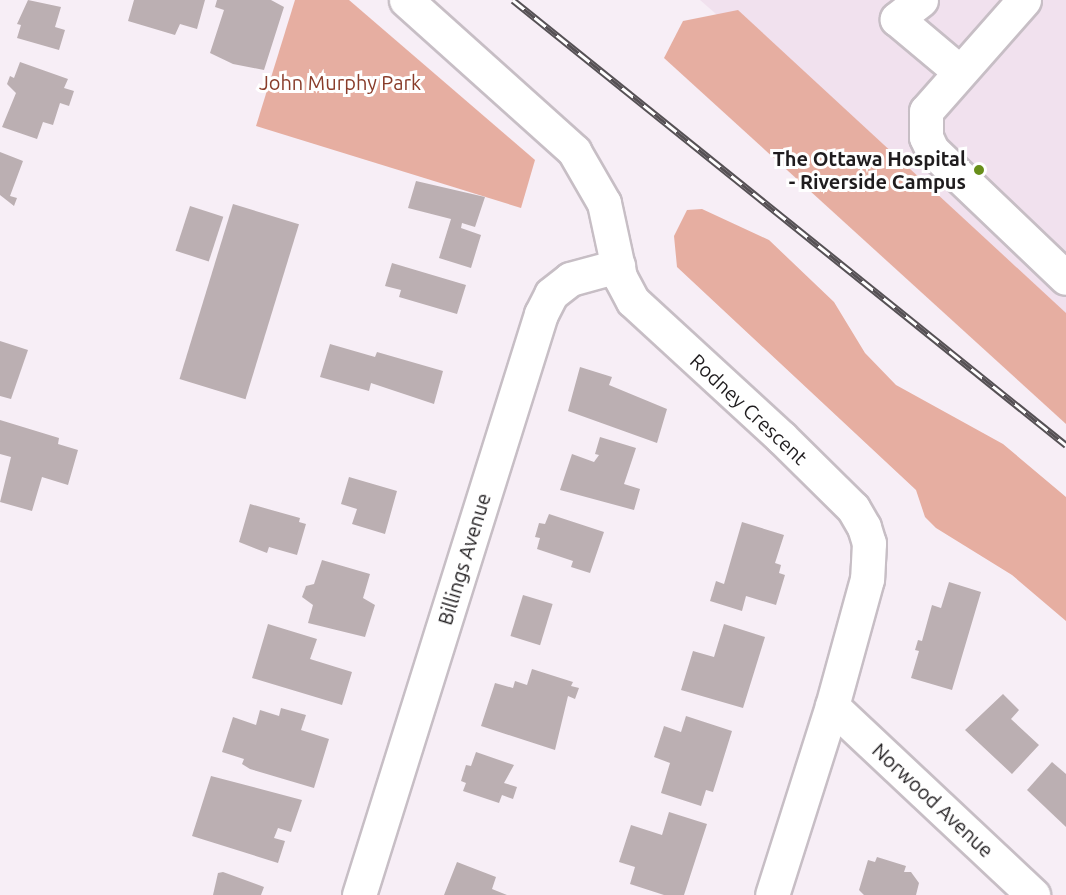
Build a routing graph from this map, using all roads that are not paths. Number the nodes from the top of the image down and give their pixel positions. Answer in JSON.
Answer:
{"nodes":[{"id":1,"x":405,"y":0,"type":"edge"},
{"id":2,"x":921,"y":0,"type":"edge"},
{"id":3,"x":1024,"y":0,"type":"edge"},
{"id":4,"x":959,"y":71,"type":"junction"},
{"id":5,"x":618,"y":266,"type":"junction"},
{"id":6,"x":1066,"y":278,"type":"edge"},
{"id":7,"x":832,"y":706,"type":"junction"},
{"id":8,"x":359,"y":895,"type":"edge"},
{"id":9,"x":772,"y":895,"type":"edge"},
{"id":10,"x":1034,"y":895,"type":"edge"}],
"edges":[{"from":1,"to":5,"type":"street","name":"Rodney Crescent"},
{"from":2,"to":4,"type":"street"},
{"from":3,"to":4,"type":"street"},
{"from":4,"to":6,"type":"street"},
{"from":5,"to":7,"type":"street","name":"Rodney Crescent"},
{"from":5,"to":8,"type":"street","name":"Billings Avenue"},
{"from":7,"to":9,"type":"street","name":"Rodney Crescent"},
{"from":7,"to":10,"type":"street","name":"Norwood Avenue"}]}
